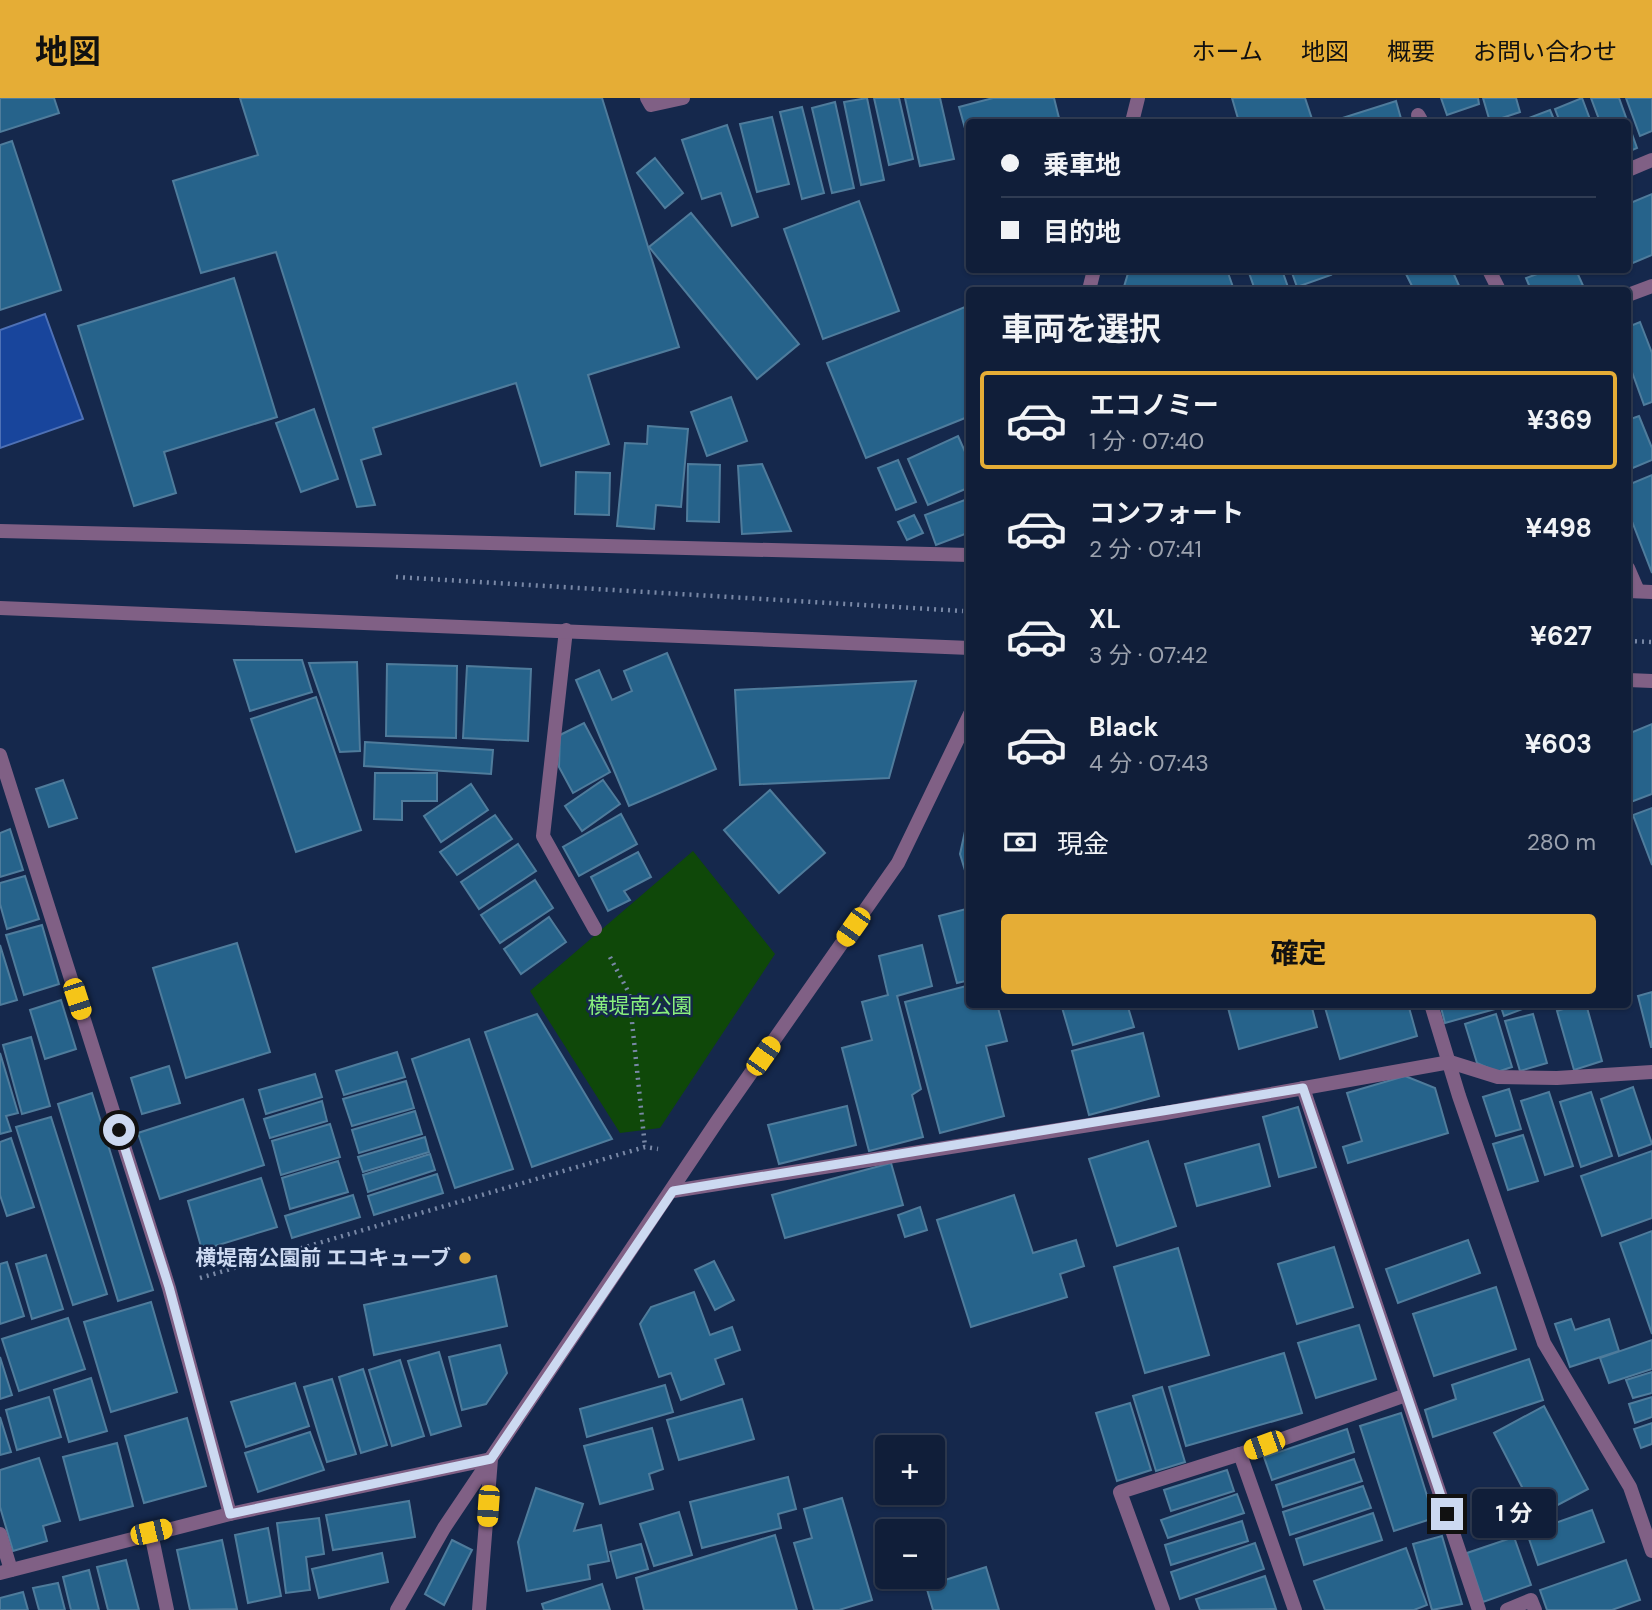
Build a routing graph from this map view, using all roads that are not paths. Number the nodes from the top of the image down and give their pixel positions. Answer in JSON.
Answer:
{"nodes":[{"id":1,"x":647,"y":98,"type":"edge"},
{"id":2,"x":684,"y":98,"type":"edge"},
{"id":3,"x":1138,"y":98,"type":"edge"},
{"id":4,"x":1133,"y":119,"type":"edge"},
{"id":5,"x":1652,"y":160,"type":"edge"},
{"id":6,"x":1631,"y":169,"type":"edge"},
{"id":7,"x":1652,"y":286,"type":"edge"},
{"id":8,"x":1631,"y":294,"type":"edge"},
{"id":9,"x":0,"y":531,"type":"edge"},
{"id":10,"x":966,"y":555,"type":"edge"},
{"id":11,"x":1631,"y":575,"type":"edge"},
{"id":12,"x":1639,"y":592,"type":"edge"},
{"id":13,"x":0,"y":608,"type":"edge"},
{"id":14,"x":566,"y":630,"type":"junction"},
{"id":15,"x":966,"y":648,"type":"edge"},
{"id":16,"x":1631,"y":680,"type":"edge"},
{"id":17,"x":1652,"y":681,"type":"edge"},
{"id":18,"x":966,"y":722,"type":"edge"},
{"id":19,"x":0,"y":755,"type":"edge"},
{"id":20,"x":595,"y":929,"type":"road end"},
{"id":21,"x":1432,"y":1008,"type":"edge"},
{"id":22,"x":1450,"y":1062,"type":"junction"},
{"id":23,"x":1652,"y":1072,"type":"edge"},
{"id":24,"x":1303,"y":1088,"type":"junction"},
{"id":25,"x":673,"y":1191,"type":"junction"},
{"id":26,"x":1406,"y":1395,"type":"junction"},
{"id":27,"x":1240,"y":1454,"type":"junction"},
{"id":28,"x":491,"y":1459,"type":"junction"},
{"id":29,"x":230,"y":1514,"type":"junction"},
{"id":30,"x":151,"y":1532,"type":"junction"},
{"id":31,"x":0,"y":1534,"type":"edge"},
{"id":32,"x":1652,"y":1551,"type":"edge"},
{"id":33,"x":5,"y":1572,"type":"edge"},
{"id":34,"x":167,"y":1610,"type":"edge"},
{"id":35,"x":397,"y":1610,"type":"edge"},
{"id":36,"x":479,"y":1610,"type":"edge"},
{"id":37,"x":1163,"y":1610,"type":"edge"},
{"id":38,"x":1295,"y":1610,"type":"edge"},
{"id":39,"x":1479,"y":1610,"type":"edge"},
{"id":40,"x":1507,"y":1610,"type":"edge"},
{"id":41,"x":1535,"y":1610,"type":"edge"}],
"edges":[{"from":1,"to":2,"type":"street"},
{"from":3,"to":4,"type":"street"},
{"from":5,"to":6,"type":"street"},
{"from":7,"to":8,"type":"street"},
{"from":9,"to":10,"type":"street"},
{"from":11,"to":12,"type":"street"},
{"from":13,"to":14,"type":"street"},
{"from":14,"to":15,"type":"street"},
{"from":14,"to":20,"type":"street"},
{"from":16,"to":17,"type":"street"},
{"from":18,"to":25,"type":"street"},
{"from":19,"to":29,"type":"street"},
{"from":21,"to":22,"type":"street"},
{"from":22,"to":23,"type":"street"},
{"from":22,"to":24,"type":"street"},
{"from":22,"to":32,"type":"street"},
{"from":24,"to":25,"type":"street"},
{"from":24,"to":26,"type":"street"},
{"from":25,"to":28,"type":"street"},
{"from":26,"to":27,"type":"street"},
{"from":26,"to":39,"type":"street"},
{"from":27,"to":37,"type":"street"},
{"from":27,"to":38,"type":"street"},
{"from":28,"to":29,"type":"street"},
{"from":28,"to":35,"type":"street"},
{"from":28,"to":36,"type":"street"},
{"from":29,"to":30,"type":"street"},
{"from":30,"to":33,"type":"street"},
{"from":30,"to":34,"type":"street"},
{"from":31,"to":33,"type":"street"},
{"from":40,"to":41,"type":"street"}]}
